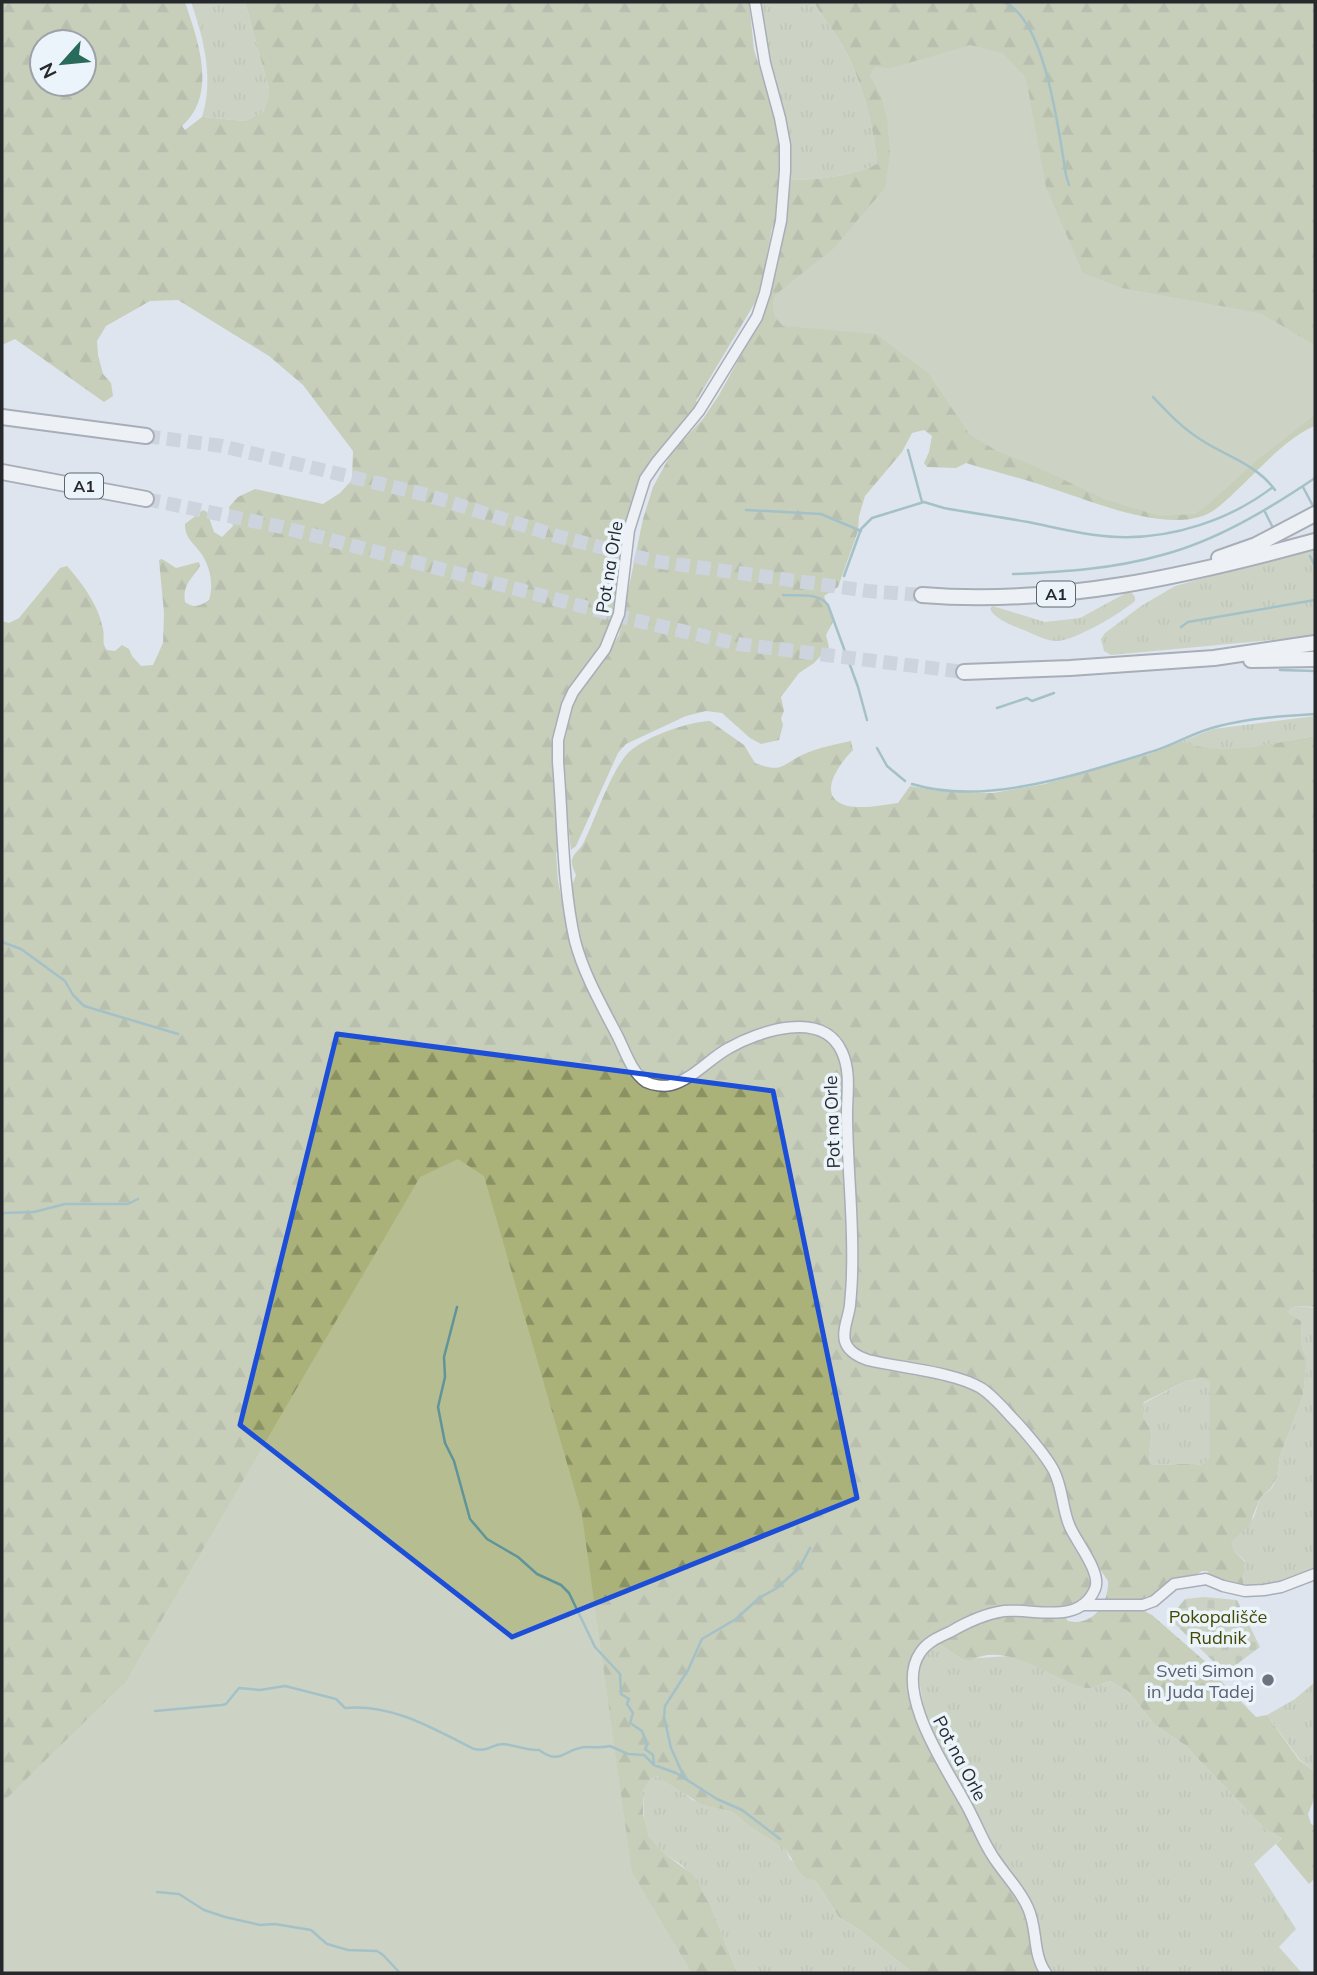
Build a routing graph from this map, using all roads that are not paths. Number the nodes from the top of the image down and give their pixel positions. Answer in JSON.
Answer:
{"nodes":[{"id":1,"x":755,"y":2,"type":"edge"},
{"id":2,"x":2,"y":417,"type":"edge"},
{"id":3,"x":146,"y":436,"type":"tunnel mouth"},
{"id":4,"x":2,"y":472,"type":"edge"},
{"id":5,"x":146,"y":499,"type":"tunnel mouth"},
{"id":6,"x":1315,"y":514,"type":"edge"},
{"id":7,"x":1315,"y":541,"type":"edge"},
{"id":8,"x":1189,"y":573,"type":"junction"},
{"id":9,"x":922,"y":595,"type":"tunnel mouth"},
{"id":10,"x":1315,"y":643,"type":"edge"},
{"id":11,"x":1214,"y":658,"type":"junction"},
{"id":12,"x":1315,"y":659,"type":"edge"},
{"id":13,"x":964,"y":672,"type":"tunnel mouth"},
{"id":14,"x":1315,"y":1574,"type":"edge"},
{"id":15,"x":1082,"y":1605,"type":"junction"},
{"id":16,"x":1046,"y":1973,"type":"edge"}],
"edges":[{"from":1,"to":15,"type":"street","name":"Pot na Orle"},
{"from":2,"to":3,"type":"highway"},
{"from":4,"to":5,"type":"highway","number":"A1"},
{"from":6,"to":8,"type":"highway"},
{"from":7,"to":8,"type":"highway","number":"A1"},
{"from":8,"to":9,"type":"highway","number":"A1"},
{"from":10,"to":11,"type":"highway"},
{"from":11,"to":12,"type":"highway"},
{"from":11,"to":13,"type":"highway"},
{"from":14,"to":15,"type":"street"},
{"from":15,"to":16,"type":"street","name":"Pot na Orle"}]}
